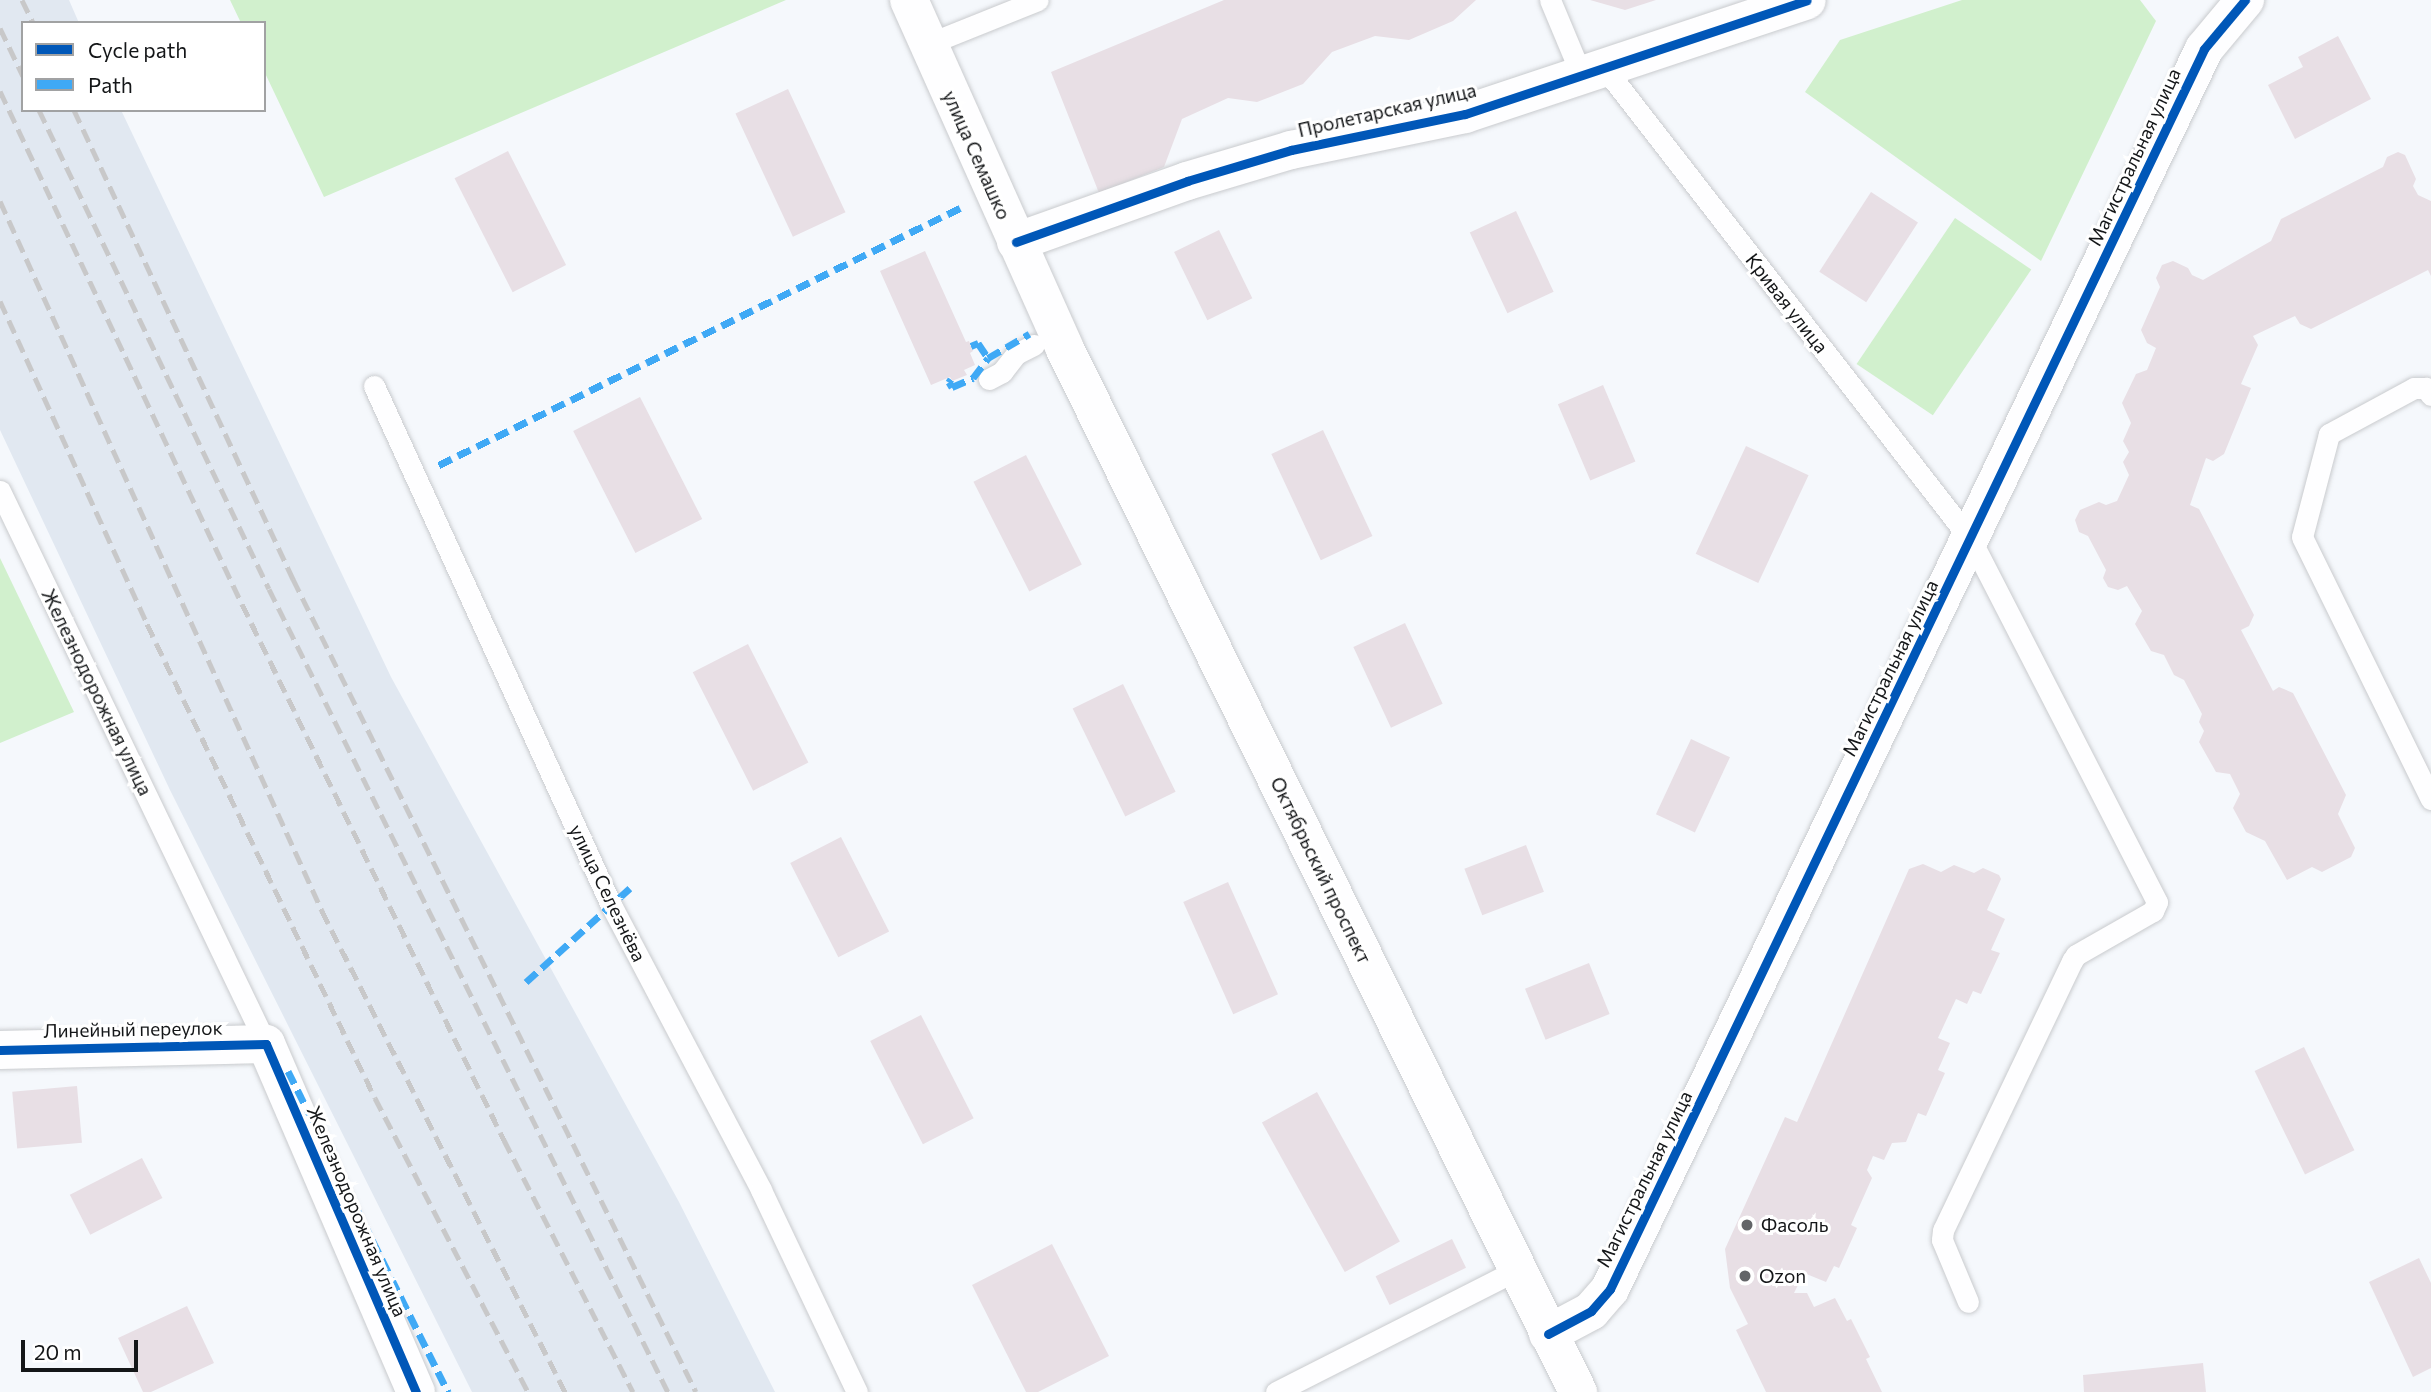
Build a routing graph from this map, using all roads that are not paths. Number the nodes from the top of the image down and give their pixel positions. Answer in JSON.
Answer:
{"nodes":[{"id":1,"x":909,"y":0,"type":"edge"},
{"id":2,"x":1038,"y":0,"type":"edge"},
{"id":3,"x":1550,"y":0,"type":"edge"},
{"id":4,"x":1807,"y":0,"type":"edge"},
{"id":5,"x":2245,"y":0,"type":"edge"},
{"id":6,"x":928,"y":44,"type":"junction"},
{"id":7,"x":1592,"y":70,"type":"junction"},
{"id":8,"x":1016,"y":242,"type":"junction"},
{"id":9,"x":1049,"y":346,"type":"junction"},
{"id":10,"x":989,"y":379,"type":"dead end"},
{"id":11,"x":374,"y":386,"type":"dead end"},
{"id":12,"x":2431,"y":395,"type":"edge"},
{"id":13,"x":0,"y":491,"type":"edge"},
{"id":14,"x":1971,"y":540,"type":"junction"},
{"id":15,"x":2431,"y":799,"type":"edge"},
{"id":16,"x":266,"y":1044,"type":"junction"},
{"id":17,"x":0,"y":1050,"type":"edge"},
{"id":18,"x":1517,"y":1270,"type":"junction"},
{"id":19,"x":1968,"y":1302,"type":"dead end"},
{"id":20,"x":1548,"y":1334,"type":"junction"},
{"id":21,"x":416,"y":1392,"type":"edge"},
{"id":22,"x":857,"y":1392,"type":"edge"},
{"id":23,"x":1276,"y":1392,"type":"edge"},
{"id":24,"x":1578,"y":1392,"type":"edge"}],
"edges":[{"from":1,"to":6,"type":"street","name":"улица Семашко"},
{"from":2,"to":6,"type":"lane"},
{"from":3,"to":7,"type":"lane","name":"Кривая улица"},
{"from":4,"to":7,"type":"street","name":"Пролетарская улица"},
{"from":5,"to":14,"type":"street","name":"Магистральная улица"},
{"from":6,"to":8,"type":"street","name":"улица Семашко"},
{"from":7,"to":8,"type":"street","name":"Пролетарская улица"},
{"from":7,"to":14,"type":"lane","name":"Кривая улица"},
{"from":8,"to":9,"type":"street","name":"улица Семашко"},
{"from":9,"to":10,"type":"lane"},
{"from":9,"to":18,"type":"street","name":"Октябрьский проспект"},
{"from":11,"to":22,"type":"lane","name":"улица Селезнёва"},
{"from":12,"to":15,"type":"lane"},
{"from":13,"to":16,"type":"lane","name":"Железнодорожная улица"},
{"from":14,"to":19,"type":"lane","name":"Кривая улица"},
{"from":14,"to":20,"type":"street","name":"Магистральная улица"},
{"from":16,"to":17,"type":"street","name":"Линейный переулок"},
{"from":16,"to":21,"type":"street","name":"Железнодорожная улица"},
{"from":18,"to":20,"type":"street","name":"Октябрьский проспект"},
{"from":18,"to":23,"type":"lane"},
{"from":20,"to":24,"type":"street","name":"Октябрьский проспект"}]}
